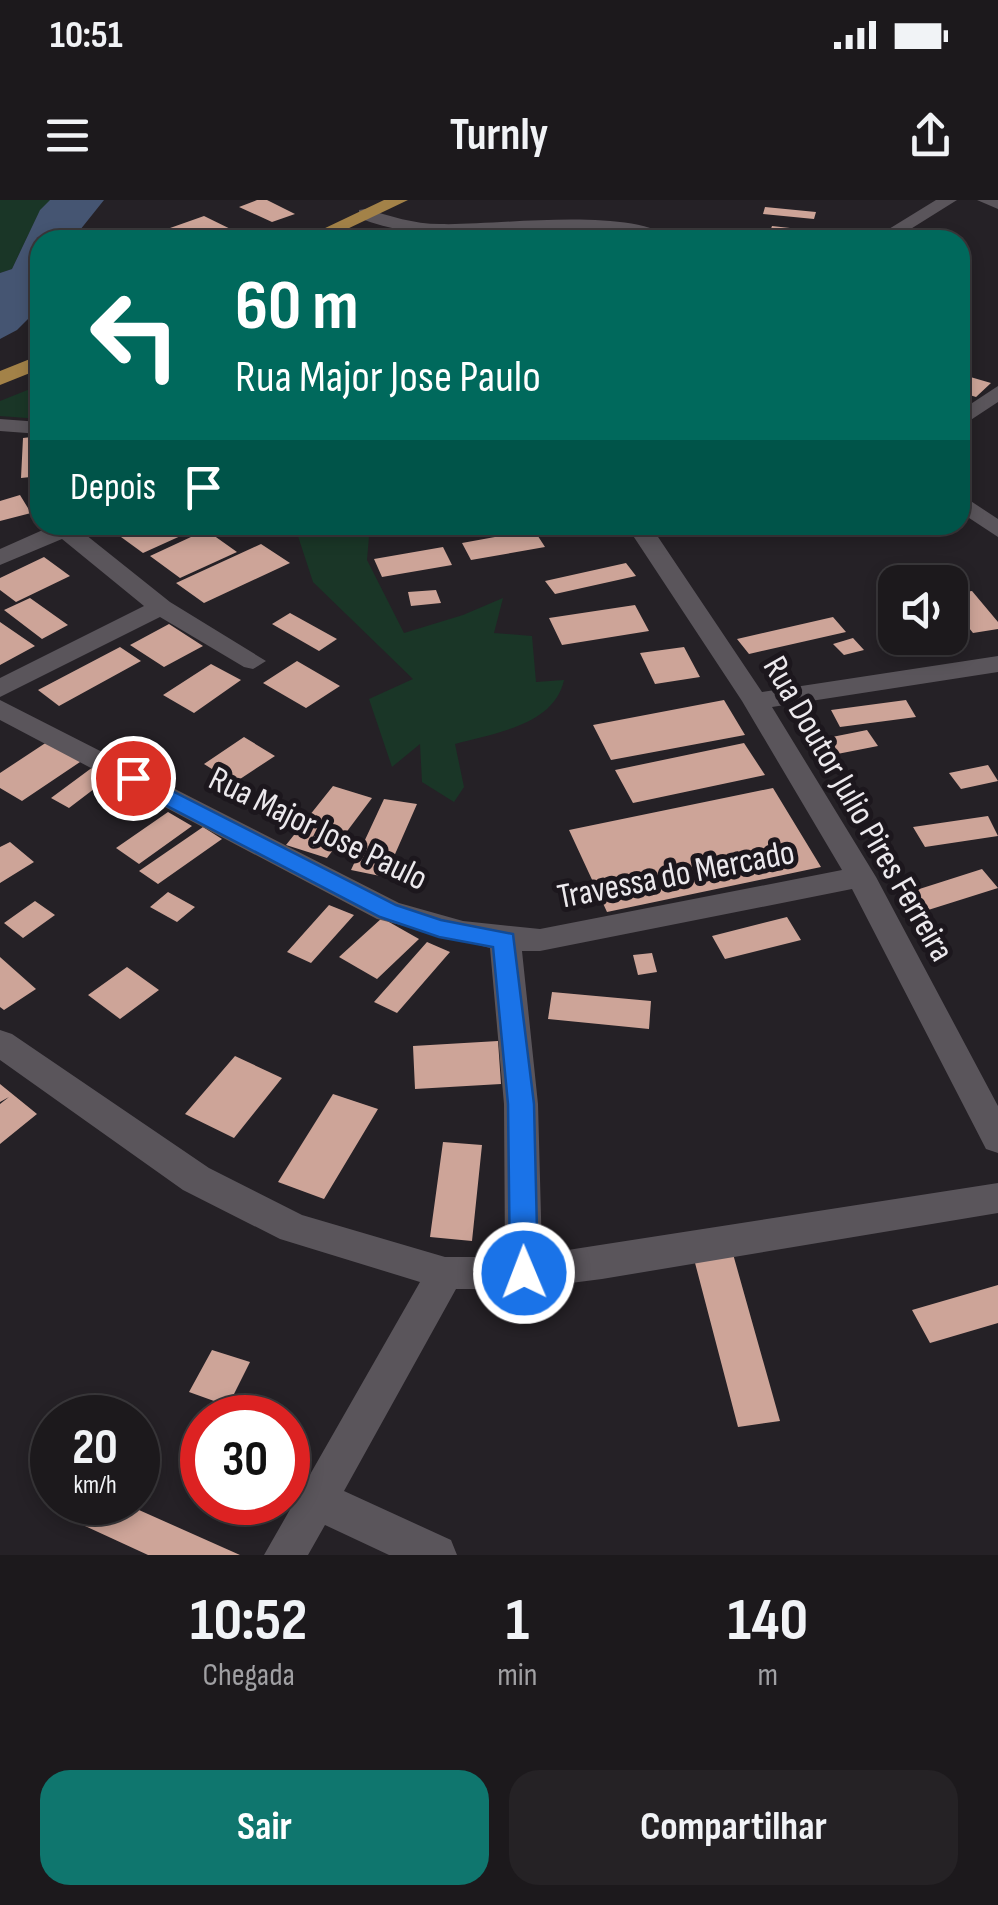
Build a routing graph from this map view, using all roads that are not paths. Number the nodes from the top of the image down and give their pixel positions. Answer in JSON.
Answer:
{"nodes":[{"id":1,"x":399,"y":200,"type":"edge"},
{"id":2,"x":948,"y":200,"type":"edge"},
{"id":3,"x":986,"y":200,"type":"edge"},
{"id":4,"x":998,"y":204,"type":"edge"},
{"id":5,"x":365,"y":214,"type":"junction"},
{"id":6,"x":331,"y":230,"type":"edge"},
{"id":7,"x":413,"y":230,"type":"edge"},
{"id":8,"x":413,"y":230,"type":"edge"},
{"id":9,"x":605,"y":230,"type":"edge"},
{"id":10,"x":897,"y":230,"type":"edge"},
{"id":11,"x":30,"y":366,"type":"edge"},
{"id":12,"x":0,"y":379,"type":"edge"},
{"id":13,"x":998,"y":392,"type":"edge"},
{"id":14,"x":970,"y":413,"type":"edge"},
{"id":15,"x":0,"y":425,"type":"edge"},
{"id":16,"x":30,"y":427,"type":"edge"},
{"id":17,"x":970,"y":508,"type":"edge"},
{"id":18,"x":970,"y":520,"type":"edge"},
{"id":19,"x":998,"y":531,"type":"edge"},
{"id":20,"x":52,"y":535,"type":"edge"},
{"id":21,"x":79,"y":535,"type":"edge"},
{"id":22,"x":645,"y":535,"type":"edge"},
{"id":23,"x":0,"y":558,"type":"edge"},
{"id":24,"x":162,"y":606,"type":"junction"},
{"id":25,"x":253,"y":661,"type":"dead end"},
{"id":26,"x":998,"y":664,"type":"edge"},
{"id":27,"x":0,"y":689,"type":"edge"},
{"id":28,"x":755,"y":701,"type":"junction"},
{"id":29,"x":0,"y":709,"type":"edge"},
{"id":30,"x":861,"y":877,"type":"junction"},
{"id":31,"x":504,"y":940,"type":"junction"},
{"id":32,"x":0,"y":1043,"type":"edge"},
{"id":33,"x":998,"y":1140,"type":"edge"},
{"id":34,"x":998,"y":1198,"type":"edge"},
{"id":35,"x":445,"y":1273,"type":"junction"},
{"id":36,"x":524,"y":1273,"type":"junction"},
{"id":37,"x":316,"y":1499,"type":"junction"},
{"id":38,"x":285,"y":1555,"type":"edge"},
{"id":39,"x":436,"y":1555,"type":"edge"}],
"edges":[{"from":1,"to":5,"type":"main road"},
{"from":2,"to":10,"type":"street"},
{"from":3,"to":4,"type":"street"},
{"from":5,"to":6,"type":"main road"},
{"from":5,"to":7,"type":"street"},
{"from":8,"to":9,"type":"street"},
{"from":11,"to":12,"type":"main road"},
{"from":13,"to":14,"type":"street"},
{"from":15,"to":16,"type":"street"},
{"from":17,"to":19,"type":"street"},
{"from":18,"to":19,"type":"street"},
{"from":20,"to":23,"type":"street"},
{"from":21,"to":24,"type":"street"},
{"from":22,"to":28,"type":"street","name":"Rua Doutor Julio Pires Ferreira"},
{"from":24,"to":25,"type":"street"},
{"from":24,"to":27,"type":"street"},
{"from":26,"to":28,"type":"street"},
{"from":28,"to":30,"type":"street","name":"Rua Doutor Julio Pires Ferreira"},
{"from":29,"to":31,"type":"street","name":"Rua Major Jose Paulo"},
{"from":30,"to":31,"type":"street","name":"Travessa do Mercado"},
{"from":30,"to":33,"type":"street","name":"Rua Doutor Julio Pires Ferreira"},
{"from":31,"to":36,"type":"street"},
{"from":32,"to":35,"type":"street"},
{"from":34,"to":36,"type":"street"},
{"from":35,"to":36,"type":"street"},
{"from":35,"to":37,"type":"street"},
{"from":37,"to":38,"type":"street"},
{"from":37,"to":39,"type":"street"}]}
